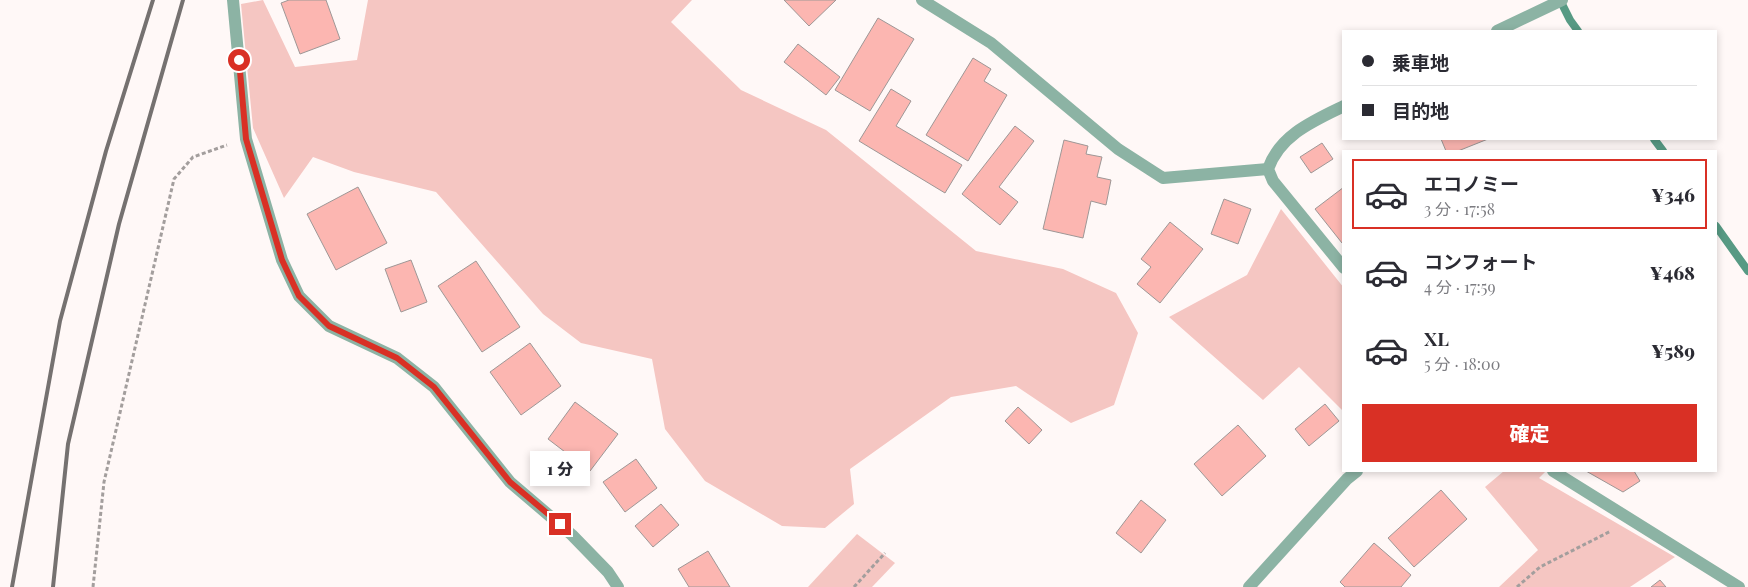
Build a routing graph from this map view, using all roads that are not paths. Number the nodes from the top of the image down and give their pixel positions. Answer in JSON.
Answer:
{"nodes":[{"id":1,"x":233,"y":0,"type":"edge"},
{"id":2,"x":922,"y":0,"type":"edge"},
{"id":3,"x":1562,"y":0,"type":"edge"},
{"id":4,"x":1499,"y":30,"type":"edge"},
{"id":5,"x":1342,"y":107,"type":"edge"},
{"id":6,"x":1268,"y":169,"type":"junction"},
{"id":7,"x":1342,"y":266,"type":"edge"},
{"id":8,"x":1356,"y":472,"type":"edge"},
{"id":9,"x":1555,"y":472,"type":"edge"},
{"id":10,"x":618,"y":587,"type":"edge"},
{"id":11,"x":1249,"y":587,"type":"edge"},
{"id":12,"x":1739,"y":587,"type":"edge"}],
"edges":[{"from":1,"to":10,"type":"street"},
{"from":2,"to":6,"type":"street"},
{"from":3,"to":4,"type":"street"},
{"from":5,"to":6,"type":"street"},
{"from":6,"to":7,"type":"street"},
{"from":8,"to":11,"type":"street"},
{"from":9,"to":12,"type":"street"}]}
